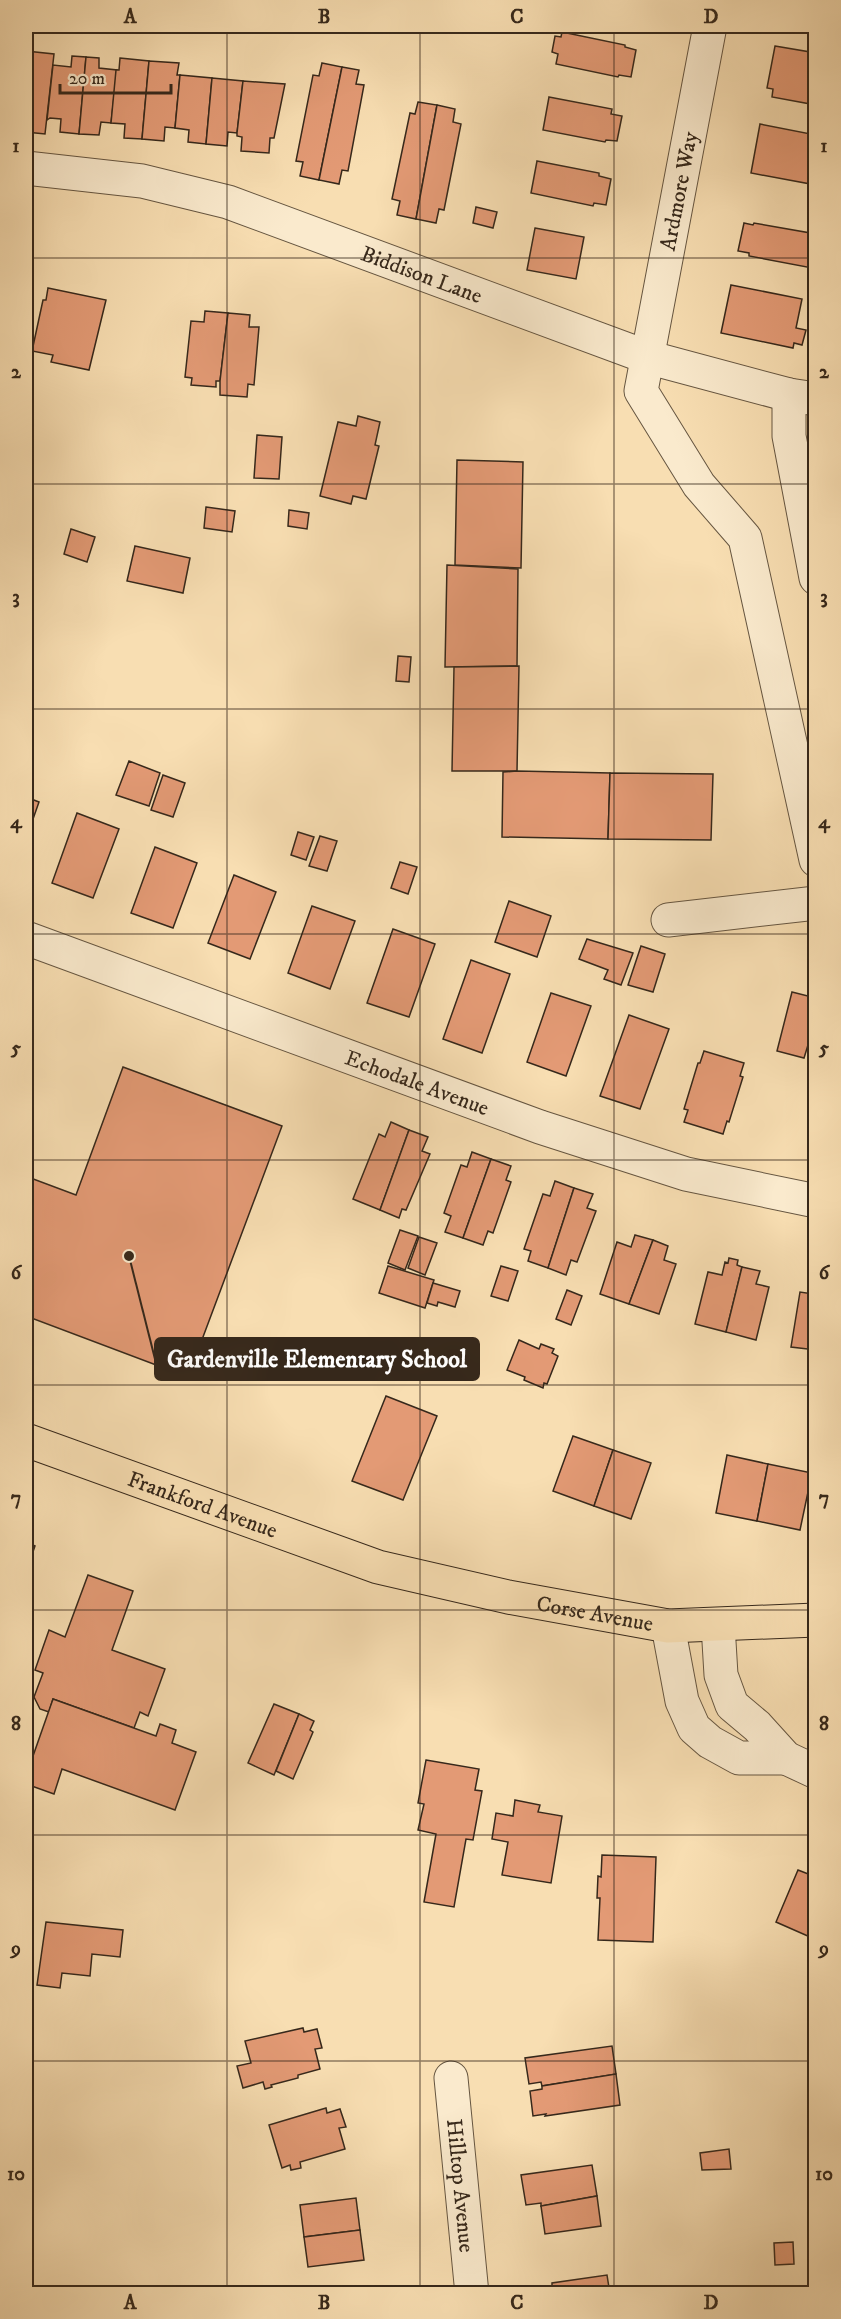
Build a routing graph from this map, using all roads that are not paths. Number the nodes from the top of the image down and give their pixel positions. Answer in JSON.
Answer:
{"nodes":[{"id":1,"x":710,"y":26,"type":"edge"},
{"id":2,"x":26,"y":168,"type":"edge"},
{"id":3,"x":646,"y":357,"type":"junction"},
{"id":4,"x":802,"y":397,"type":"edge"},
{"id":5,"x":816,"y":578,"type":"edge"},
{"id":6,"x":816,"y":860,"type":"edge"},
{"id":7,"x":816,"y":903,"type":"edge"},
{"id":8,"x":668,"y":920,"type":"dead end"},
{"id":9,"x":26,"y":938,"type":"edge"},
{"id":10,"x":816,"y":1201,"type":"edge"},
{"id":11,"x":26,"y":1440,"type":"edge"},
{"id":12,"x":378,"y":1567,"type":"joint"},
{"id":13,"x":816,"y":1620,"type":"edge"},
{"id":14,"x":718,"y":1625,"type":"junction"},
{"id":15,"x":668,"y":1626,"type":"junction"},
{"id":16,"x":786,"y":1758,"type":"junction"},
{"id":17,"x":816,"y":1772,"type":"edge"},
{"id":18,"x":452,"y":2078,"type":"dead end"},
{"id":19,"x":472,"y":2294,"type":"edge"}],
"edges":[{"from":1,"to":3,"type":"street","name":"Ardmore Way"},
{"from":2,"to":3,"type":"street","name":"Biddison Lane"},
{"from":3,"to":4,"type":"street","name":"Biddison Lane"},
{"from":3,"to":6,"type":"street","name":"Ardmore Way"},
{"from":4,"to":5,"type":"street"},
{"from":7,"to":8,"type":"street"},
{"from":9,"to":10,"type":"street","name":"Echodale Avenue"},
{"from":11,"to":12,"type":"main road","name":"Frankford Avenue"},
{"from":12,"to":15,"type":"main road","name":"Corse Avenue"},
{"from":13,"to":14,"type":"main road","name":"Corse Avenue"},
{"from":14,"to":15,"type":"main road","name":"Corse Avenue"},
{"from":14,"to":16,"type":"street"},
{"from":15,"to":16,"type":"street"},
{"from":16,"to":17,"type":"street"},
{"from":18,"to":19,"type":"street","name":"Hilltop Avenue"}]}
